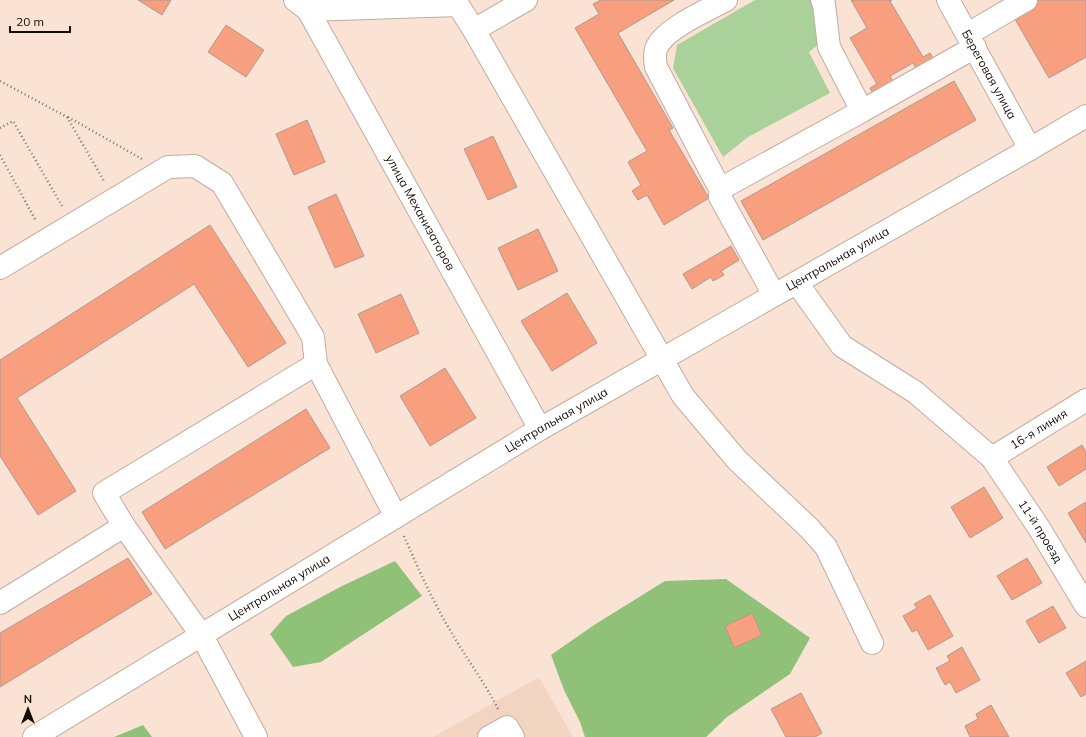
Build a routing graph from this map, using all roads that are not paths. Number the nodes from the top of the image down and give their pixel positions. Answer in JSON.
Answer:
{"nodes":[{"id":1,"x":526,"y":0,"type":"edge"},
{"id":2,"x":726,"y":0,"type":"edge"},
{"id":3,"x":822,"y":0,"type":"edge"},
{"id":4,"x":948,"y":0,"type":"edge"},
{"id":5,"x":1026,"y":0,"type":"edge"},
{"id":6,"x":455,"y":3,"type":"edge"},
{"id":7,"x":302,"y":5,"type":"edge"},
{"id":8,"x":474,"y":30,"type":"junction"},
{"id":9,"x":972,"y":41,"type":"junction"},
{"id":10,"x":862,"y":111,"type":"junction"},
{"id":11,"x":1086,"y":116,"type":"edge"},
{"id":12,"x":1030,"y":149,"type":"junction"},
{"id":13,"x":720,"y":189,"type":"junction"},
{"id":14,"x":0,"y":268,"type":"edge"},
{"id":15,"x":797,"y":283,"type":"junction"},
{"id":16,"x":774,"y":295,"type":"junction"},
{"id":17,"x":662,"y":359,"type":"junction"},
{"id":18,"x":316,"y":364,"type":"junction"},
{"id":19,"x":1086,"y":400,"type":"edge"},
{"id":20,"x":540,"y":430,"type":"junction"},
{"id":21,"x":992,"y":458,"type":"junction"},
{"id":22,"x":396,"y":517,"type":"junction"},
{"id":23,"x":124,"y":526,"type":"junction"},
{"id":24,"x":0,"y":603,"type":"edge"},
{"id":25,"x":1086,"y":606,"type":"edge"},
{"id":26,"x":202,"y":636,"type":"junction"},
{"id":27,"x":872,"y":643,"type":"dead end"},
{"id":28,"x":34,"y":737,"type":"edge"},
{"id":29,"x":256,"y":737,"type":"edge"}],
"edges":[{"from":1,"to":8,"type":"street"},
{"from":2,"to":13,"type":"street"},
{"from":3,"to":10,"type":"street"},
{"from":4,"to":9,"type":"street","name":"Береговая улица"},
{"from":5,"to":9,"type":"street"},
{"from":6,"to":7,"type":"street"},
{"from":6,"to":8,"type":"street"},
{"from":7,"to":20,"type":"street","name":"улица Механизаторов"},
{"from":8,"to":17,"type":"street"},
{"from":9,"to":10,"type":"street"},
{"from":9,"to":12,"type":"street","name":"Береговая улица"},
{"from":10,"to":13,"type":"street"},
{"from":11,"to":12,"type":"street","name":"Центральная улица"},
{"from":12,"to":15,"type":"street","name":"Центральная улица"},
{"from":13,"to":16,"type":"street"},
{"from":14,"to":18,"type":"street"},
{"from":15,"to":16,"type":"street","name":"Центральная улица"},
{"from":15,"to":21,"type":"street","name":"11-й проезд"},
{"from":16,"to":17,"type":"street","name":"Центральная улица"},
{"from":17,"to":20,"type":"street","name":"Центральная улица"},
{"from":17,"to":27,"type":"street"},
{"from":18,"to":22,"type":"street"},
{"from":18,"to":23,"type":"street"},
{"from":19,"to":21,"type":"street","name":"16-я линия"},
{"from":20,"to":22,"type":"street","name":"Центральная улица"},
{"from":21,"to":25,"type":"street","name":"11-й проезд"},
{"from":22,"to":26,"type":"street","name":"Центральная улица"},
{"from":23,"to":24,"type":"street"},
{"from":23,"to":26,"type":"street"},
{"from":26,"to":28,"type":"street","name":"Центральная улица"},
{"from":26,"to":29,"type":"street"}]}
